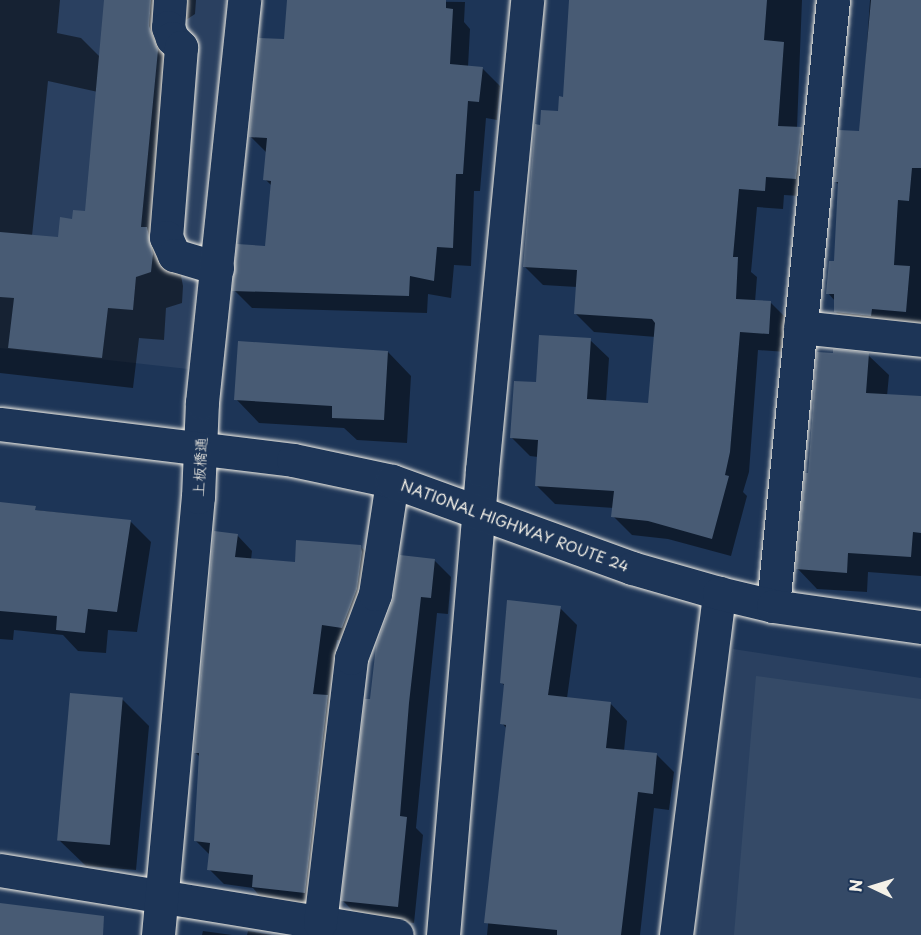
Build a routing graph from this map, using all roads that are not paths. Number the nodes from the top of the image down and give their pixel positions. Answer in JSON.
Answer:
{"nodes":[{"id":1,"x":170,"y":0,"type":"edge"},
{"id":2,"x":244,"y":0,"type":"edge"},
{"id":3,"x":527,"y":0,"type":"edge"},
{"id":4,"x":833,"y":0,"type":"edge"},
{"id":5,"x":217,"y":268,"type":"junction"},
{"id":6,"x":800,"y":327,"type":"junction"},
{"id":7,"x":921,"y":340,"type":"edge"},
{"id":8,"x":0,"y":424,"type":"edge"},
{"id":9,"x":201,"y":449,"type":"junction"},
{"id":10,"x":392,"y":481,"type":"junction"},
{"id":11,"x":480,"y":511,"type":"junction"},
{"id":12,"x":719,"y":593,"type":"junction"},
{"id":13,"x":773,"y":606,"type":"junction"},
{"id":14,"x":921,"y":627,"type":"edge"},
{"id":15,"x":0,"y":870,"type":"edge"},
{"id":16,"x":160,"y":899,"type":"junction"},
{"id":17,"x":320,"y":923,"type":"junction"},
{"id":18,"x":158,"y":935,"type":"edge"},
{"id":19,"x":397,"y":935,"type":"edge"},
{"id":20,"x":443,"y":935,"type":"edge"},
{"id":21,"x":676,"y":935,"type":"edge"}],
"edges":[{"from":1,"to":5,"type":"main road"},
{"from":2,"to":5,"type":"main road","name":"上板橋通"},
{"from":3,"to":11,"type":"main road"},
{"from":4,"to":6,"type":"main road"},
{"from":5,"to":9,"type":"main road","name":"上板橋通"},
{"from":6,"to":7,"type":"main road"},
{"from":6,"to":13,"type":"main road"},
{"from":8,"to":9,"type":"main road","name":"NATIONAL HIGHWAY ROUTE 24"},
{"from":9,"to":10,"type":"main road","name":"NATIONAL HIGHWAY ROUTE 24"},
{"from":9,"to":16,"type":"main road","name":"上板橋通"},
{"from":10,"to":11,"type":"main road","name":"NATIONAL HIGHWAY ROUTE 24"},
{"from":10,"to":17,"type":"main road"},
{"from":11,"to":12,"type":"main road","name":"NATIONAL HIGHWAY ROUTE 24"},
{"from":11,"to":20,"type":"main road"},
{"from":12,"to":13,"type":"main road","name":"NATIONAL HIGHWAY ROUTE 24"},
{"from":12,"to":21,"type":"main road"},
{"from":13,"to":14,"type":"main road","name":"NATIONAL HIGHWAY ROUTE 24"},
{"from":15,"to":16,"type":"main road"},
{"from":16,"to":17,"type":"main road"},
{"from":16,"to":18,"type":"main road","name":"上板橋通"},
{"from":17,"to":19,"type":"main road"}]}
